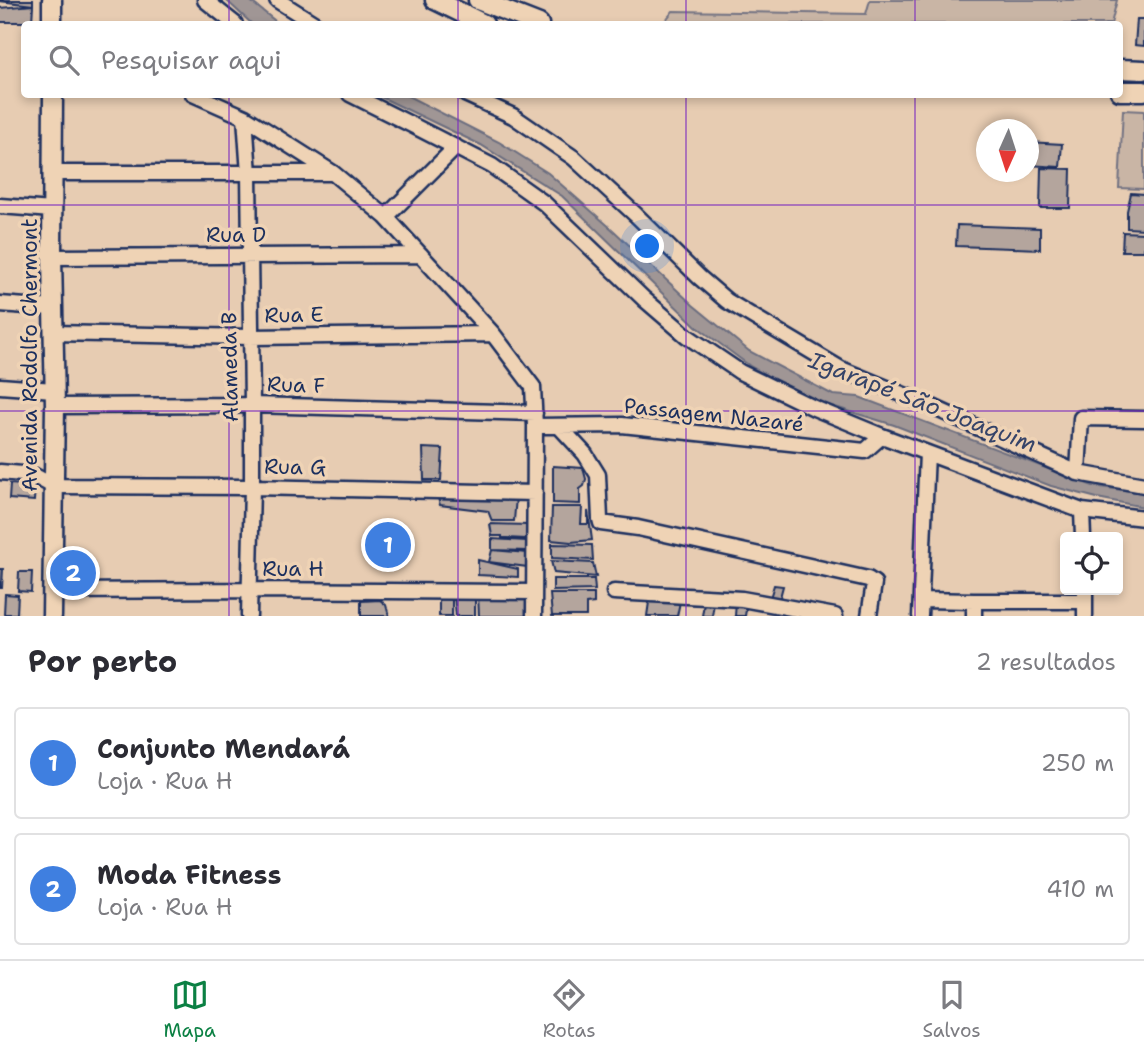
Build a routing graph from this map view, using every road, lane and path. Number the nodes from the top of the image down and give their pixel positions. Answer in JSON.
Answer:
{"nodes":[{"id":1,"x":52,"y":0,"type":"edge"},
{"id":2,"x":205,"y":0,"type":"edge"},
{"id":3,"x":277,"y":0,"type":"edge"},
{"id":4,"x":435,"y":0,"type":"edge"},
{"id":5,"x":478,"y":0,"type":"edge"},
{"id":6,"x":52,"y":21,"type":"edge"},
{"id":7,"x":231,"y":21,"type":"edge"},
{"id":8,"x":310,"y":21,"type":"edge"},
{"id":9,"x":478,"y":21,"type":"edge"},
{"id":10,"x":531,"y":21,"type":"edge"},
{"id":11,"x":1123,"y":69,"type":"edge"},
{"id":12,"x":1144,"y":70,"type":"edge"},
{"id":13,"x":1123,"y":91,"type":"edge"},
{"id":14,"x":1144,"y":91,"type":"edge"},
{"id":15,"x":53,"y":98,"type":"edge"},
{"id":16,"x":203,"y":98,"type":"edge"},
{"id":17,"x":358,"y":98,"type":"edge"},
{"id":18,"x":474,"y":98,"type":"edge"},
{"id":19,"x":246,"y":117,"type":"junction"},
{"id":20,"x":456,"y":147,"type":"junction"},
{"id":21,"x":51,"y":173,"type":"junction"},
{"id":22,"x":333,"y":173,"type":"junction"},
{"id":23,"x":249,"y":174,"type":"junction"},
{"id":24,"x":0,"y":206,"type":"edge"},
{"id":25,"x":52,"y":210,"type":"junction"},
{"id":26,"x":386,"y":218,"type":"junction"},
{"id":27,"x":251,"y":255,"type":"junction"},
{"id":28,"x":421,"y":255,"type":"junction"},
{"id":29,"x":52,"y":257,"type":"junction"},
{"id":30,"x":0,"y":304,"type":"edge"},
{"id":31,"x":53,"y":308,"type":"junction"},
{"id":32,"x":53,"y":333,"type":"junction"},
{"id":33,"x":493,"y":334,"type":"junction"},
{"id":34,"x":250,"y":337,"type":"junction"},
{"id":35,"x":0,"y":386,"type":"edge"},
{"id":36,"x":55,"y":398,"type":"junction"},
{"id":37,"x":252,"y":405,"type":"junction"},
{"id":38,"x":535,"y":419,"type":"junction"},
{"id":39,"x":1144,"y":419,"type":"edge"},
{"id":40,"x":559,"y":426,"type":"junction"},
{"id":41,"x":882,"y":436,"type":"junction"},
{"id":42,"x":927,"y":453,"type":"junction"},
{"id":43,"x":0,"y":472,"type":"edge"},
{"id":44,"x":1078,"y":473,"type":"junction"},
{"id":45,"x":1144,"y":485,"type":"edge"},
{"id":46,"x":53,"y":486,"type":"junction"},
{"id":47,"x":252,"y":487,"type":"junction"},
{"id":48,"x":535,"y":493,"type":"junction"},
{"id":49,"x":1082,"y":511,"type":"junction"},
{"id":50,"x":1144,"y":519,"type":"edge"},
{"id":51,"x":1083,"y":532,"type":"edge"},
{"id":52,"x":249,"y":590,"type":"junction"},
{"id":53,"x":52,"y":591,"type":"junction"},
{"id":54,"x":534,"y":592,"type":"junction"},
{"id":55,"x":614,"y":592,"type":"dead end"},
{"id":56,"x":921,"y":600,"type":"junction"},
{"id":57,"x":1085,"y":602,"type":"edge"},
{"id":58,"x":1026,"y":608,"type":"edge"},
{"id":59,"x":974,"y":609,"type":"edge"},
{"id":60,"x":52,"y":616,"type":"edge"},
{"id":61,"x":249,"y":616,"type":"edge"},
{"id":62,"x":534,"y":616,"type":"edge"},
{"id":63,"x":835,"y":616,"type":"edge"},
{"id":64,"x":869,"y":616,"type":"edge"},
{"id":65,"x":920,"y":616,"type":"edge"}],
"edges":[{"from":1,"to":6,"type":"main road"},
{"from":2,"to":7,"type":"street"},
{"from":3,"to":8,"type":"street"},
{"from":4,"to":9,"type":"main road"},
{"from":5,"to":10,"type":"main road"},
{"from":11,"to":12,"type":"main road"},
{"from":13,"to":14,"type":"main road"},
{"from":15,"to":21,"type":"main road","name":"Avenida Rodolfo Chermont"},
{"from":16,"to":19,"type":"street"},
{"from":17,"to":20,"type":"street"},
{"from":18,"to":44,"type":"street"},
{"from":19,"to":22,"type":"street"},
{"from":19,"to":23,"type":"street","name":"Alameda B"},
{"from":20,"to":26,"type":"street"},
{"from":20,"to":41,"type":"street"},
{"from":21,"to":23,"type":"street"},
{"from":21,"to":25,"type":"main road","name":"Avenida Rodolfo Chermont"},
{"from":22,"to":23,"type":"street"},
{"from":22,"to":26,"type":"street"},
{"from":23,"to":27,"type":"street","name":"Alameda B"},
{"from":24,"to":25,"type":"street"},
{"from":25,"to":29,"type":"main road","name":"Avenida Rodolfo Chermont"},
{"from":26,"to":28,"type":"street"},
{"from":27,"to":28,"type":"street","name":"Rua D"},
{"from":27,"to":29,"type":"street","name":"Rua D"},
{"from":27,"to":34,"type":"street","name":"Alameda B"},
{"from":28,"to":33,"type":"street"},
{"from":29,"to":31,"type":"main road","name":"Avenida Rodolfo Chermont"},
{"from":30,"to":31,"type":"street"},
{"from":31,"to":32,"type":"main road","name":"Avenida Rodolfo Chermont"},
{"from":32,"to":34,"type":"street","name":"Rua E"},
{"from":32,"to":36,"type":"main road","name":"Avenida Rodolfo Chermont"},
{"from":33,"to":34,"type":"street","name":"Rua E"},
{"from":33,"to":38,"type":"street"},
{"from":34,"to":37,"type":"street","name":"Alameda B"},
{"from":35,"to":36,"type":"street","name":"Rua F"},
{"from":36,"to":37,"type":"street","name":"Rua F"},
{"from":36,"to":46,"type":"main road","name":"Avenida Rodolfo Chermont"},
{"from":37,"to":38,"type":"street","name":"Rua F"},
{"from":37,"to":47,"type":"street","name":"Alameda B"},
{"from":38,"to":40,"type":"street","name":"Passagem Nazaré"},
{"from":38,"to":48,"type":"street"},
{"from":39,"to":44,"type":"street"},
{"from":40,"to":41,"type":"street","name":"Passagem Nazaré"},
{"from":40,"to":64,"type":"street"},
{"from":41,"to":42,"type":"street"},
{"from":42,"to":49,"type":"street"},
{"from":42,"to":56,"type":"street"},
{"from":43,"to":46,"type":"street"},
{"from":44,"to":45,"type":"street"},
{"from":46,"to":47,"type":"street","name":"Rua G"},
{"from":46,"to":53,"type":"main road","name":"Avenida Rodolfo Chermont"},
{"from":47,"to":48,"type":"street","name":"Rua G"},
{"from":47,"to":52,"type":"street","name":"Alameda B"},
{"from":48,"to":54,"type":"street"},
{"from":49,"to":50,"type":"street"},
{"from":49,"to":51,"type":"street"},
{"from":52,"to":53,"type":"street","name":"Rua H"},
{"from":52,"to":54,"type":"street","name":"Rua H"},
{"from":52,"to":61,"type":"street","name":"Alameda B"},
{"from":53,"to":60,"type":"main road","name":"Avenida Rodolfo Chermont"},
{"from":54,"to":62,"type":"street"},
{"from":55,"to":63,"type":"street"},
{"from":56,"to":59,"type":"street"},
{"from":56,"to":65,"type":"street"},
{"from":57,"to":58,"type":"street"},
{"from":58,"to":59,"type":"street"}]}
